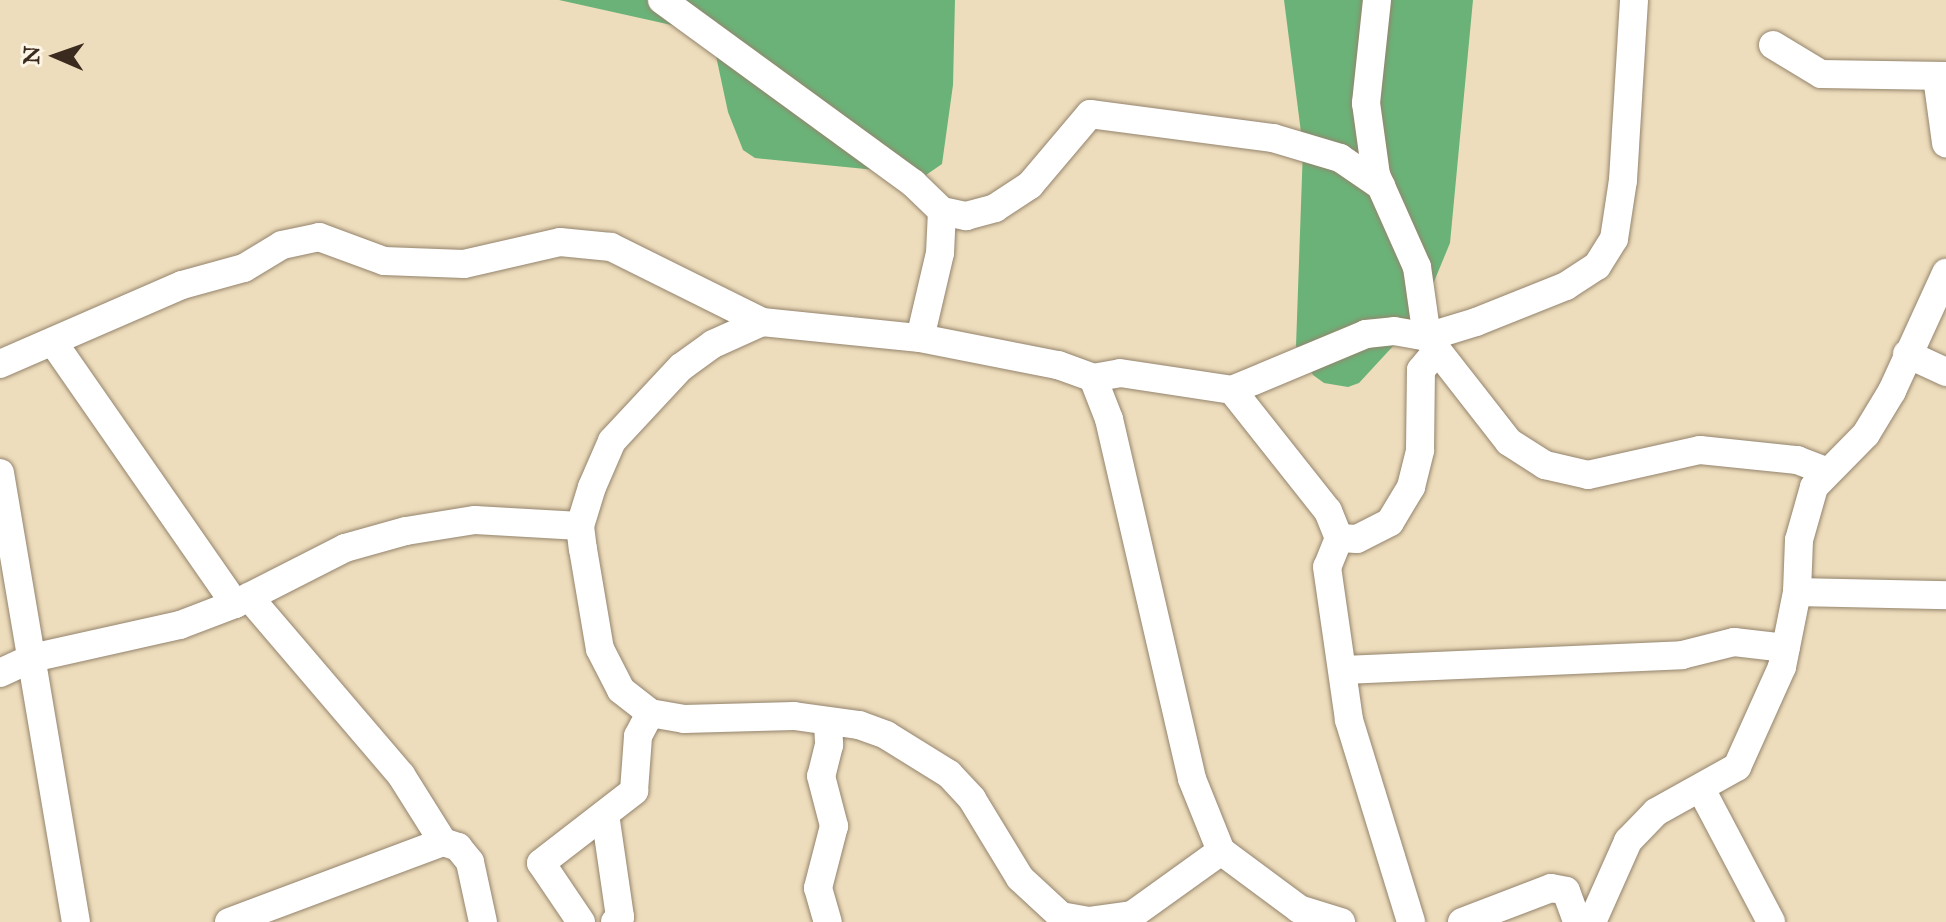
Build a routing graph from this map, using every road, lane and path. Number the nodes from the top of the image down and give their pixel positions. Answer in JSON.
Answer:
{"nodes":[{"id":1,"x":662,"y":0,"type":"edge"},
{"id":2,"x":1377,"y":0,"type":"edge"},
{"id":3,"x":1634,"y":0,"type":"edge"},
{"id":4,"x":1773,"y":45,"type":"dead end"},
{"id":5,"x":1942,"y":76,"type":"edge"},
{"id":6,"x":1946,"y":143,"type":"edge"},
{"id":7,"x":1381,"y":186,"type":"junction"},
{"id":8,"x":942,"y":211,"type":"junction"},
{"id":9,"x":1946,"y":273,"type":"edge"},
{"id":10,"x":762,"y":322,"type":"junction"},
{"id":11,"x":920,"y":338,"type":"junction"},
{"id":12,"x":53,"y":342,"type":"junction"},
{"id":13,"x":1432,"y":344,"type":"junction"},
{"id":14,"x":1907,"y":354,"type":"junction"},
{"id":15,"x":0,"y":364,"type":"edge"},
{"id":16,"x":1946,"y":372,"type":"edge"},
{"id":17,"x":1093,"y":378,"type":"junction"},
{"id":18,"x":1232,"y":390,"type":"junction"},
{"id":19,"x":1825,"y":471,"type":"junction"},
{"id":20,"x":0,"y":473,"type":"edge"},
{"id":21,"x":580,"y":526,"type":"junction"},
{"id":22,"x":1339,"y":538,"type":"junction"},
{"id":23,"x":1797,"y":592,"type":"junction"},
{"id":24,"x":1946,"y":595,"type":"edge"},
{"id":25,"x":242,"y":600,"type":"junction"},
{"id":26,"x":1786,"y":648,"type":"junction"},
{"id":27,"x":32,"y":658,"type":"junction"},
{"id":28,"x":1344,"y":670,"type":"junction"},
{"id":29,"x":0,"y":673,"type":"edge"},
{"id":30,"x":650,"y":713,"type":"junction"},
{"id":31,"x":828,"y":723,"type":"junction"},
{"id":32,"x":1701,"y":789,"type":"junction"},
{"id":33,"x":605,"y":814,"type":"junction"},
{"id":34,"x":443,"y":842,"type":"junction"},
{"id":35,"x":1221,"y":851,"type":"junction"},
{"id":36,"x":76,"y":922,"type":"edge"},
{"id":37,"x":229,"y":922,"type":"edge"},
{"id":38,"x":483,"y":922,"type":"edge"},
{"id":39,"x":581,"y":922,"type":"edge"},
{"id":40,"x":615,"y":922,"type":"edge"},
{"id":41,"x":828,"y":922,"type":"edge"},
{"id":42,"x":1341,"y":922,"type":"edge"},
{"id":43,"x":1411,"y":922,"type":"edge"},
{"id":44,"x":1462,"y":922,"type":"edge"},
{"id":45,"x":1577,"y":922,"type":"edge"},
{"id":46,"x":1592,"y":922,"type":"edge"},
{"id":47,"x":1771,"y":922,"type":"edge"}],
"edges":[{"from":1,"to":8,"type":"street"},
{"from":2,"to":7,"type":"street"},
{"from":3,"to":13,"type":"street"},
{"from":4,"to":5,"type":"street"},
{"from":5,"to":6,"type":"street"},
{"from":7,"to":8,"type":"street"},
{"from":7,"to":13,"type":"street"},
{"from":8,"to":11,"type":"street"},
{"from":9,"to":14,"type":"street"},
{"from":10,"to":11,"type":"street"},
{"from":10,"to":12,"type":"street"},
{"from":10,"to":21,"type":"street"},
{"from":11,"to":17,"type":"street"},
{"from":12,"to":15,"type":"street"},
{"from":12,"to":25,"type":"street"},
{"from":13,"to":18,"type":"street"},
{"from":13,"to":19,"type":"street"},
{"from":13,"to":22,"type":"street"},
{"from":14,"to":16,"type":"street"},
{"from":14,"to":19,"type":"street"},
{"from":17,"to":18,"type":"street"},
{"from":17,"to":35,"type":"street"},
{"from":18,"to":22,"type":"street"},
{"from":19,"to":23,"type":"street"},
{"from":20,"to":27,"type":"street"},
{"from":21,"to":25,"type":"street"},
{"from":21,"to":30,"type":"street"},
{"from":22,"to":28,"type":"street"},
{"from":23,"to":24,"type":"street"},
{"from":23,"to":26,"type":"street"},
{"from":25,"to":27,"type":"street"},
{"from":25,"to":34,"type":"street"},
{"from":26,"to":28,"type":"street"},
{"from":26,"to":32,"type":"street"},
{"from":27,"to":29,"type":"street"},
{"from":27,"to":36,"type":"street"},
{"from":28,"to":43,"type":"street"},
{"from":30,"to":31,"type":"street"},
{"from":30,"to":33,"type":"street"},
{"from":31,"to":35,"type":"street"},
{"from":31,"to":41,"type":"street"},
{"from":32,"to":46,"type":"street"},
{"from":32,"to":47,"type":"street"},
{"from":33,"to":39,"type":"street"},
{"from":33,"to":40,"type":"street"},
{"from":34,"to":37,"type":"street"},
{"from":34,"to":38,"type":"street"},
{"from":35,"to":42,"type":"street"},
{"from":44,"to":45,"type":"street"}]}
